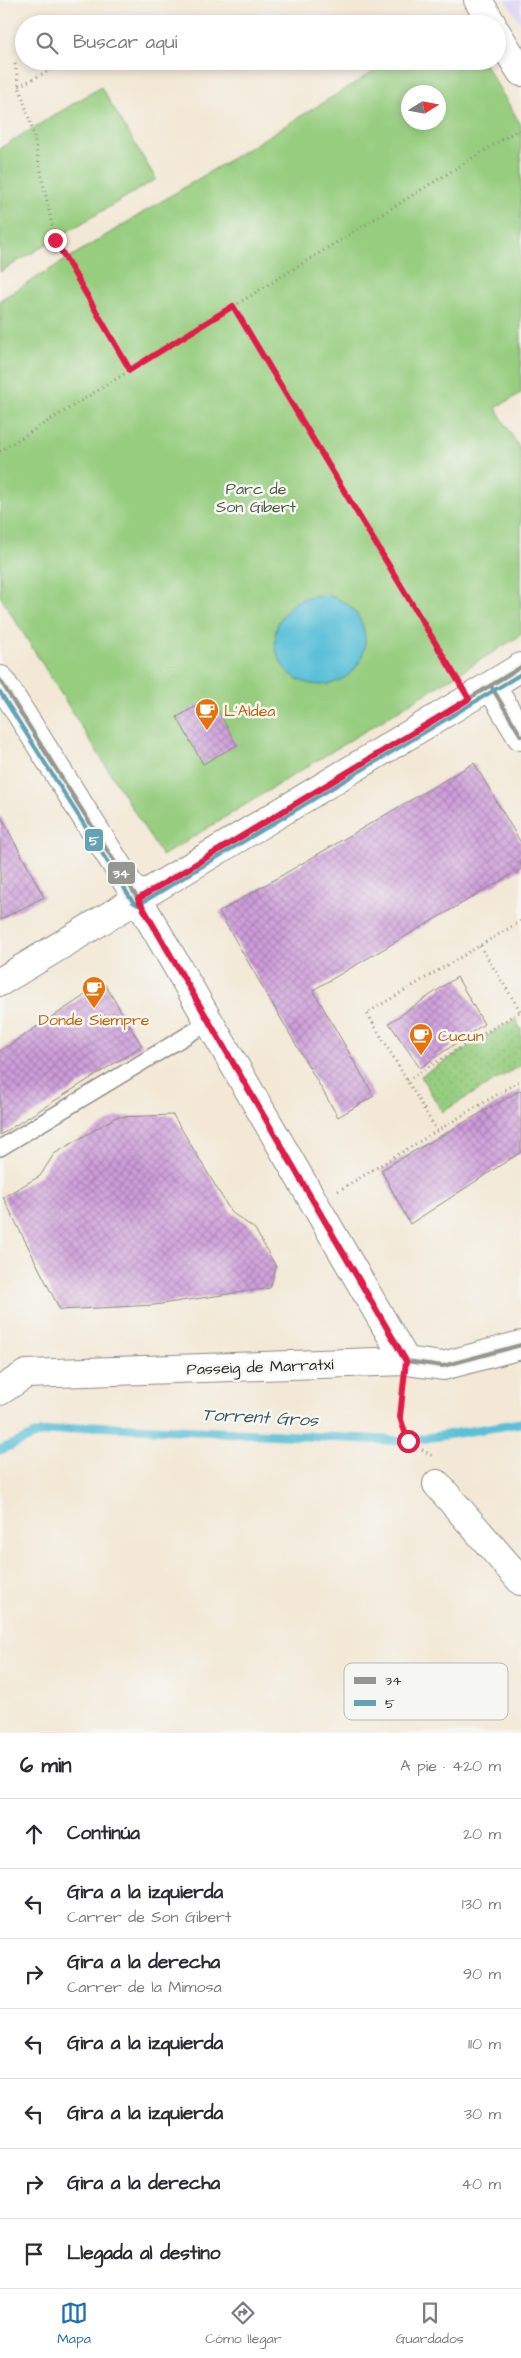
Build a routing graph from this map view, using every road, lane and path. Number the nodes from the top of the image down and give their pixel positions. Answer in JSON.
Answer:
{"nodes":[{"id":1,"x":478,"y":0,"type":"edge"},
{"id":2,"x":487,"y":15,"type":"edge"},
{"id":3,"x":506,"y":48,"type":"edge"},
{"id":4,"x":16,"y":70,"type":"edge"},
{"id":5,"x":50,"y":70,"type":"edge"},
{"id":6,"x":521,"y":72,"type":"edge"},
{"id":7,"x":19,"y":86,"type":"junction"},
{"id":8,"x":521,"y":128,"type":"edge"},
{"id":9,"x":233,"y":306,"type":"junction"},
{"id":10,"x":130,"y":370,"type":"junction"},
{"id":11,"x":0,"y":451,"type":"edge"},
{"id":12,"x":521,"y":667,"type":"edge"},
{"id":13,"x":0,"y":680,"type":"edge"},
{"id":14,"x":480,"y":692,"type":"junction"},
{"id":15,"x":521,"y":736,"type":"edge"},
{"id":16,"x":138,"y":899,"type":"junction"},
{"id":17,"x":521,"y":921,"type":"edge"},
{"id":18,"x":480,"y":946,"type":"junction"},
{"id":19,"x":0,"y":982,"type":"edge"},
{"id":20,"x":521,"y":1011,"type":"edge"},
{"id":21,"x":209,"y":1022,"type":"junction"},
{"id":22,"x":407,"y":1080,"type":"junction"},
{"id":23,"x":521,"y":1080,"type":"edge"},
{"id":24,"x":437,"y":1131,"type":"junction"},
{"id":25,"x":0,"y":1148,"type":"edge"},
{"id":26,"x":316,"y":1204,"type":"junction"},
{"id":27,"x":521,"y":1345,"type":"edge"},
{"id":28,"x":406,"y":1361,"type":"junction"},
{"id":29,"x":0,"y":1391,"type":"edge"},
{"id":30,"x":437,"y":1484,"type":"joint"},
{"id":31,"x":521,"y":1581,"type":"edge"}],
"edges":[{"from":1,"to":2,"type":"street"},
{"from":3,"to":6,"type":"street"},
{"from":4,"to":7,"type":"path"},
{"from":5,"to":7,"type":"path"},
{"from":7,"to":10,"type":"path"},
{"from":8,"to":9,"type":"path"},
{"from":9,"to":10,"type":"path"},
{"from":9,"to":14,"type":"path"},
{"from":10,"to":11,"type":"path"},
{"from":12,"to":14,"type":"street"},
{"from":13,"to":16,"type":"street"},
{"from":14,"to":15,"type":"street"},
{"from":14,"to":16,"type":"street"},
{"from":16,"to":19,"type":"street"},
{"from":16,"to":21,"type":"street"},
{"from":17,"to":18,"type":"path"},
{"from":18,"to":20,"type":"path"},
{"from":18,"to":22,"type":"path"},
{"from":20,"to":22,"type":"path"},
{"from":21,"to":25,"type":"lane"},
{"from":21,"to":26,"type":"street"},
{"from":22,"to":24,"type":"path"},
{"from":23,"to":24,"type":"path"},
{"from":24,"to":26,"type":"path"},
{"from":26,"to":28,"type":"street"},
{"from":27,"to":28,"type":"street","name":"Passeig de Marratxí"},
{"from":28,"to":29,"type":"street","name":"Passeig de Marratxí"},
{"from":28,"to":30,"type":"path"},
{"from":30,"to":31,"type":"street"}]}
